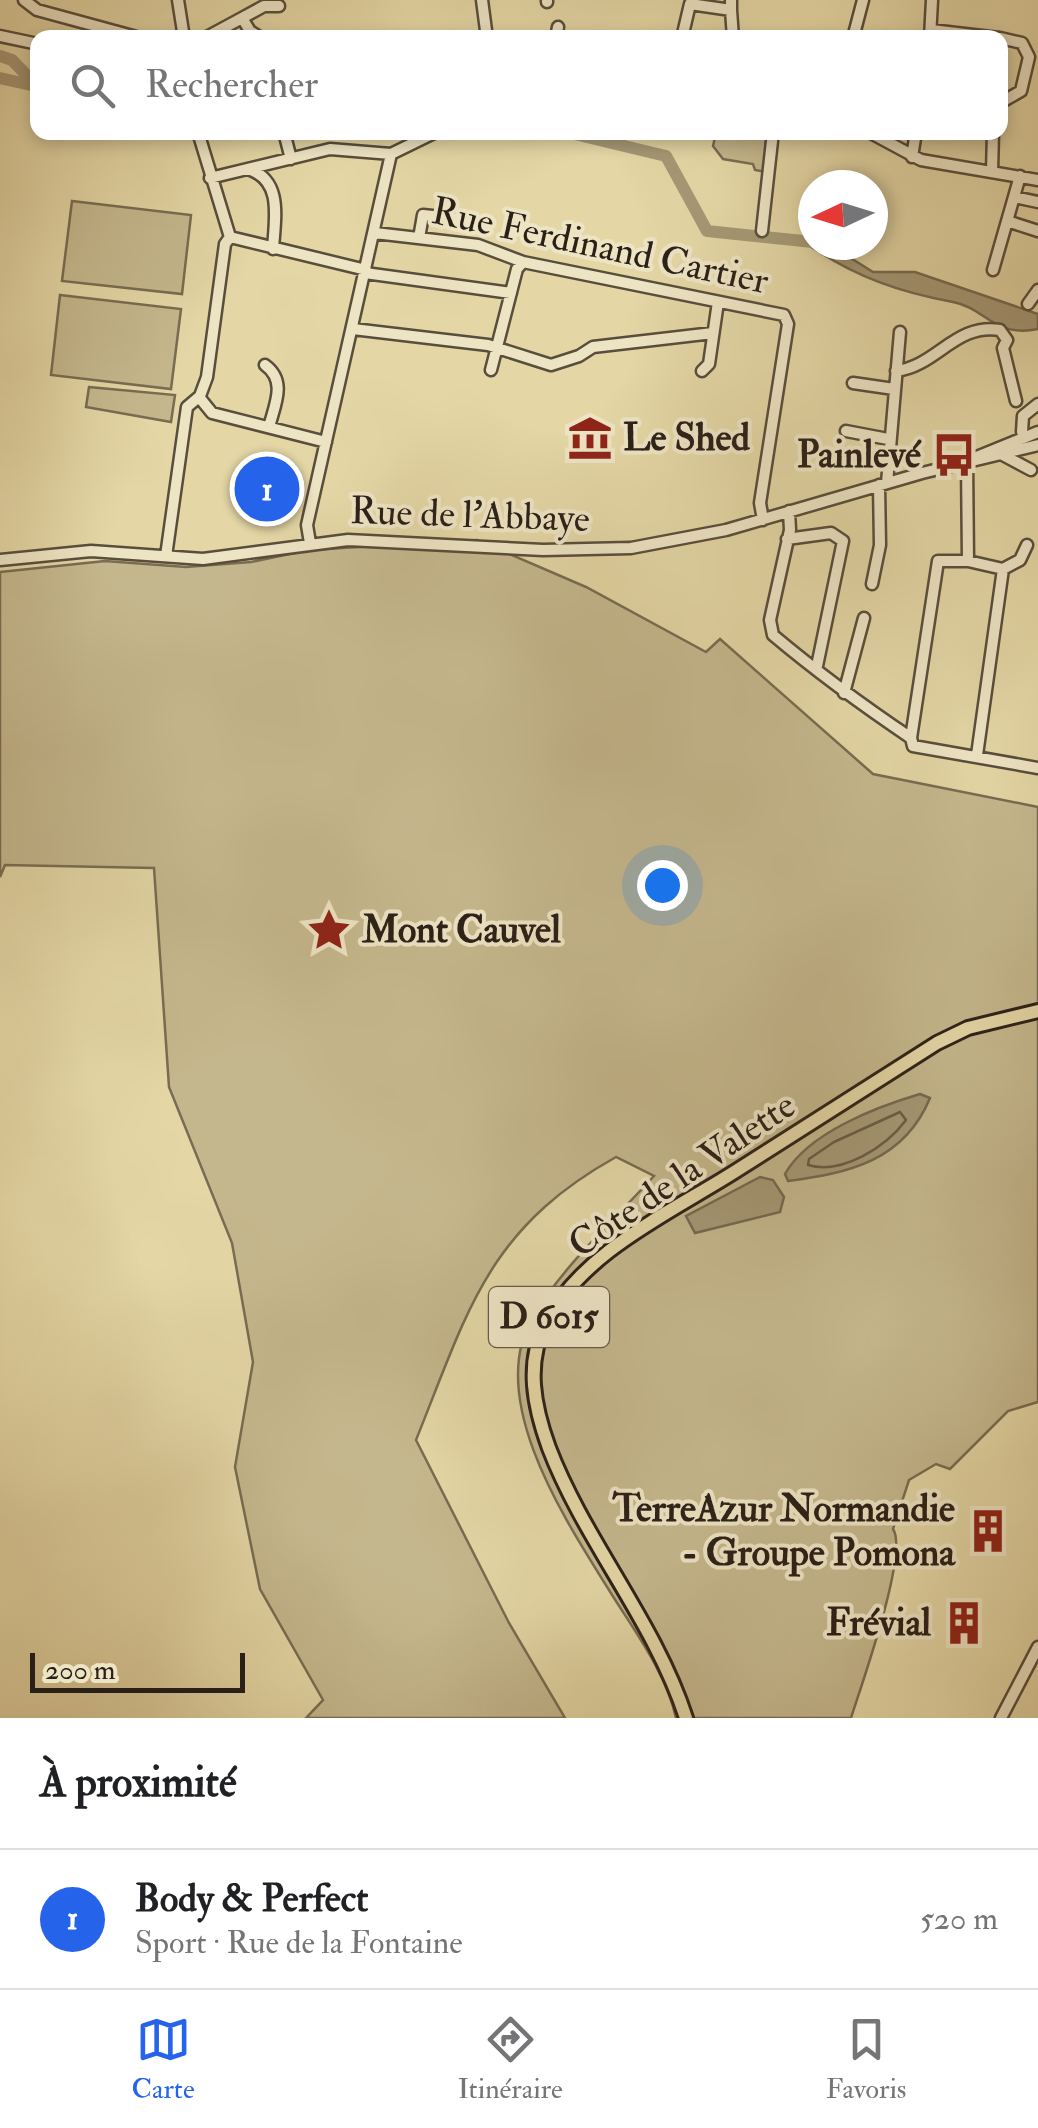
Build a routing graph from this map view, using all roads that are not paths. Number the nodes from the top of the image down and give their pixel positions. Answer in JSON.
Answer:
{"nodes":[{"id":1,"x":24,"y":0,"type":"edge"},
{"id":2,"x":178,"y":0,"type":"edge"},
{"id":3,"x":482,"y":0,"type":"edge"},
{"id":4,"x":863,"y":0,"type":"edge"},
{"id":5,"x":932,"y":0,"type":"edge"},
{"id":6,"x":731,"y":5,"type":"edge"},
{"id":7,"x":278,"y":6,"type":"dead end"},
{"id":8,"x":242,"y":18,"type":"junction"},
{"id":9,"x":111,"y":30,"type":"edge"},
{"id":10,"x":183,"y":30,"type":"edge"},
{"id":11,"x":220,"y":30,"type":"edge"},
{"id":12,"x":249,"y":30,"type":"edge"},
{"id":13,"x":486,"y":30,"type":"edge"},
{"id":14,"x":684,"y":30,"type":"edge"},
{"id":15,"x":733,"y":30,"type":"edge"},
{"id":16,"x":855,"y":30,"type":"edge"},
{"id":17,"x":930,"y":30,"type":"edge"},
{"id":18,"x":0,"y":36,"type":"edge"},
{"id":19,"x":1008,"y":40,"type":"edge"},
{"id":20,"x":30,"y":42,"type":"edge"},
{"id":21,"x":1008,"y":98,"type":"edge"},
{"id":22,"x":200,"y":140,"type":"edge"},
{"id":23,"x":286,"y":140,"type":"edge"},
{"id":24,"x":420,"y":140,"type":"edge"},
{"id":25,"x":772,"y":140,"type":"edge"},
{"id":26,"x":883,"y":140,"type":"edge"},
{"id":27,"x":915,"y":140,"type":"edge"},
{"id":28,"x":993,"y":140,"type":"edge"},
{"id":29,"x":391,"y":154,"type":"junction"},
{"id":30,"x":912,"y":157,"type":"junction"},
{"id":31,"x":291,"y":158,"type":"junction"},
{"id":32,"x":246,"y":169,"type":"junction"},
{"id":33,"x":992,"y":172,"type":"junction"},
{"id":34,"x":1020,"y":176,"type":"junction"},
{"id":35,"x":210,"y":178,"type":"junction"},
{"id":36,"x":1038,"y":180,"type":"edge"},
{"id":37,"x":1014,"y":197,"type":"junction"},
{"id":38,"x":1038,"y":202,"type":"edge"},
{"id":39,"x":470,"y":220,"type":"dead end"},
{"id":40,"x":1008,"y":220,"type":"junction"},
{"id":41,"x":762,"y":231,"type":"dead end"},
{"id":42,"x":1038,"y":231,"type":"edge"},
{"id":43,"x":375,"y":233,"type":"junction"},
{"id":44,"x":230,"y":238,"type":"junction"},
{"id":45,"x":419,"y":238,"type":"junction"},
{"id":46,"x":273,"y":248,"type":"junction"},
{"id":47,"x":523,"y":262,"type":"junction"},
{"id":48,"x":993,"y":270,"type":"dead end"},
{"id":49,"x":365,"y":272,"type":"junction"},
{"id":50,"x":1038,"y":290,"type":"edge"},
{"id":51,"x":510,"y":293,"type":"junction"},
{"id":52,"x":718,"y":302,"type":"junction"},
{"id":53,"x":1028,"y":304,"type":"dead end"},
{"id":54,"x":353,"y":328,"type":"junction"},
{"id":55,"x":900,"y":332,"type":"dead end"},
{"id":56,"x":712,"y":333,"type":"junction"},
{"id":57,"x":968,"y":333,"type":"junction"},
{"id":58,"x":1001,"y":341,"type":"dead end"},
{"id":59,"x":496,"y":347,"type":"junction"},
{"id":60,"x":266,"y":364,"type":"dead end"},
{"id":61,"x":491,"y":370,"type":"dead end"},
{"id":62,"x":896,"y":370,"type":"junction"},
{"id":63,"x":702,"y":371,"type":"dead end"},
{"id":64,"x":853,"y":383,"type":"dead end"},
{"id":65,"x":894,"y":389,"type":"junction"},
{"id":66,"x":199,"y":397,"type":"junction"},
{"id":67,"x":1016,"y":401,"type":"dead end"},
{"id":68,"x":1038,"y":404,"type":"edge"},
{"id":69,"x":269,"y":427,"type":"junction"},
{"id":70,"x":846,"y":431,"type":"dead end"},
{"id":71,"x":1022,"y":432,"type":"dead end"},
{"id":72,"x":1038,"y":432,"type":"edge"},
{"id":73,"x":888,"y":439,"type":"junction"},
{"id":74,"x":326,"y":442,"type":"junction"},
{"id":75,"x":1038,"y":445,"type":"edge"},
{"id":76,"x":1001,"y":454,"type":"junction"},
{"id":77,"x":1028,"y":459,"type":"dead end"},
{"id":78,"x":966,"y":461,"type":"junction"},
{"id":79,"x":883,"y":484,"type":"junction"},
{"id":80,"x":789,"y":512,"type":"junction"},
{"id":81,"x":760,"y":521,"type":"junction"},
{"id":82,"x":787,"y":538,"type":"junction"},
{"id":83,"x":310,"y":543,"type":"junction"},
{"id":84,"x":1027,"y":545,"type":"dead end"},
{"id":85,"x":166,"y":556,"type":"junction"},
{"id":86,"x":0,"y":560,"type":"edge"},
{"id":87,"x":968,"y":561,"type":"junction"},
{"id":88,"x":1003,"y":569,"type":"junction"},
{"id":89,"x":872,"y":584,"type":"dead end"},
{"id":90,"x":864,"y":618,"type":"dead end"},
{"id":91,"x":817,"y":666,"type":"junction"},
{"id":92,"x":844,"y":692,"type":"junction"},
{"id":93,"x":911,"y":738,"type":"junction"},
{"id":94,"x":977,"y":755,"type":"junction"},
{"id":95,"x":1038,"y":768,"type":"edge"},
{"id":96,"x":1038,"y":1011,"type":"edge"},
{"id":97,"x":1038,"y":1647,"type":"edge"},
{"id":98,"x":686,"y":1718,"type":"edge"},
{"id":99,"x":1001,"y":1718,"type":"edge"}],
"edges":[{"from":1,"to":9,"type":"street"},
{"from":2,"to":10,"type":"street"},
{"from":3,"to":13,"type":"street"},
{"from":4,"to":16,"type":"street"},
{"from":5,"to":17,"type":"street"},
{"from":6,"to":14,"type":"street"},
{"from":6,"to":15,"type":"street"},
{"from":7,"to":8,"type":"street"},
{"from":8,"to":11,"type":"street"},
{"from":8,"to":12,"type":"street"},
{"from":18,"to":20,"type":"street"},
{"from":19,"to":21,"type":"street"},
{"from":22,"to":35,"type":"street"},
{"from":23,"to":31,"type":"street"},
{"from":24,"to":29,"type":"street"},
{"from":25,"to":41,"type":"street"},
{"from":26,"to":30,"type":"street"},
{"from":27,"to":30,"type":"street"},
{"from":28,"to":33,"type":"street"},
{"from":29,"to":31,"type":"street"},
{"from":29,"to":43,"type":"street"},
{"from":30,"to":33,"type":"street"},
{"from":31,"to":32,"type":"street"},
{"from":32,"to":35,"type":"street"},
{"from":32,"to":46,"type":"street"},
{"from":33,"to":34,"type":"street"},
{"from":34,"to":36,"type":"street"},
{"from":34,"to":37,"type":"street"},
{"from":35,"to":44,"type":"street"},
{"from":37,"to":38,"type":"street"},
{"from":37,"to":40,"type":"street"},
{"from":39,"to":45,"type":"street"},
{"from":40,"to":42,"type":"street"},
{"from":40,"to":48,"type":"street"},
{"from":43,"to":45,"type":"street","name":"Rue Ferdinand Cartier"},
{"from":43,"to":49,"type":"street"},
{"from":44,"to":46,"type":"street"},
{"from":44,"to":66,"type":"street"},
{"from":45,"to":47,"type":"street","name":"Rue Ferdinand Cartier"},
{"from":46,"to":49,"type":"street"},
{"from":47,"to":51,"type":"street"},
{"from":47,"to":52,"type":"street","name":"Rue Ferdinand Cartier"},
{"from":49,"to":51,"type":"street"},
{"from":49,"to":54,"type":"street"},
{"from":50,"to":53,"type":"street"},
{"from":51,"to":59,"type":"street"},
{"from":52,"to":56,"type":"street"},
{"from":52,"to":81,"type":"street","name":"Rue Ferdinand Cartier"},
{"from":54,"to":59,"type":"street"},
{"from":54,"to":74,"type":"street"},
{"from":55,"to":62,"type":"street"},
{"from":56,"to":59,"type":"street"},
{"from":56,"to":63,"type":"street"},
{"from":57,"to":58,"type":"street"},
{"from":57,"to":62,"type":"street"},
{"from":57,"to":67,"type":"street"},
{"from":59,"to":61,"type":"street"},
{"from":60,"to":69,"type":"street"},
{"from":62,"to":65,"type":"street"},
{"from":64,"to":65,"type":"street"},
{"from":65,"to":73,"type":"street"},
{"from":66,"to":69,"type":"street"},
{"from":66,"to":85,"type":"street"},
{"from":68,"to":71,"type":"street"},
{"from":69,"to":74,"type":"street"},
{"from":70,"to":73,"type":"street"},
{"from":72,"to":78,"type":"street"},
{"from":73,"to":79,"type":"street"},
{"from":74,"to":83,"type":"street"},
{"from":75,"to":76,"type":"street"},
{"from":76,"to":77,"type":"street"},
{"from":76,"to":78,"type":"street"},
{"from":78,"to":79,"type":"street","name":"Rue de l'Abbaye"},
{"from":78,"to":87,"type":"street"},
{"from":79,"to":80,"type":"street","name":"Rue de l'Abbaye"},
{"from":79,"to":89,"type":"street"},
{"from":80,"to":81,"type":"street","name":"Rue de l'Abbaye"},
{"from":80,"to":82,"type":"street"},
{"from":81,"to":83,"type":"street","name":"Rue de l'Abbaye"},
{"from":82,"to":91,"type":"street"},
{"from":82,"to":91,"type":"street"},
{"from":83,"to":85,"type":"street","name":"Rue de l'Abbaye"},
{"from":84,"to":88,"type":"street"},
{"from":85,"to":86,"type":"street","name":"Rue de l'Abbaye"},
{"from":87,"to":88,"type":"street"},
{"from":87,"to":93,"type":"street"},
{"from":88,"to":94,"type":"street"},
{"from":90,"to":92,"type":"street"},
{"from":91,"to":92,"type":"street"},
{"from":92,"to":93,"type":"street"},
{"from":93,"to":94,"type":"street"},
{"from":94,"to":95,"type":"street"},
{"from":96,"to":98,"type":"main road","name":"Côte de la Valette","number":"D 6015"},
{"from":97,"to":99,"type":"street"}]}
